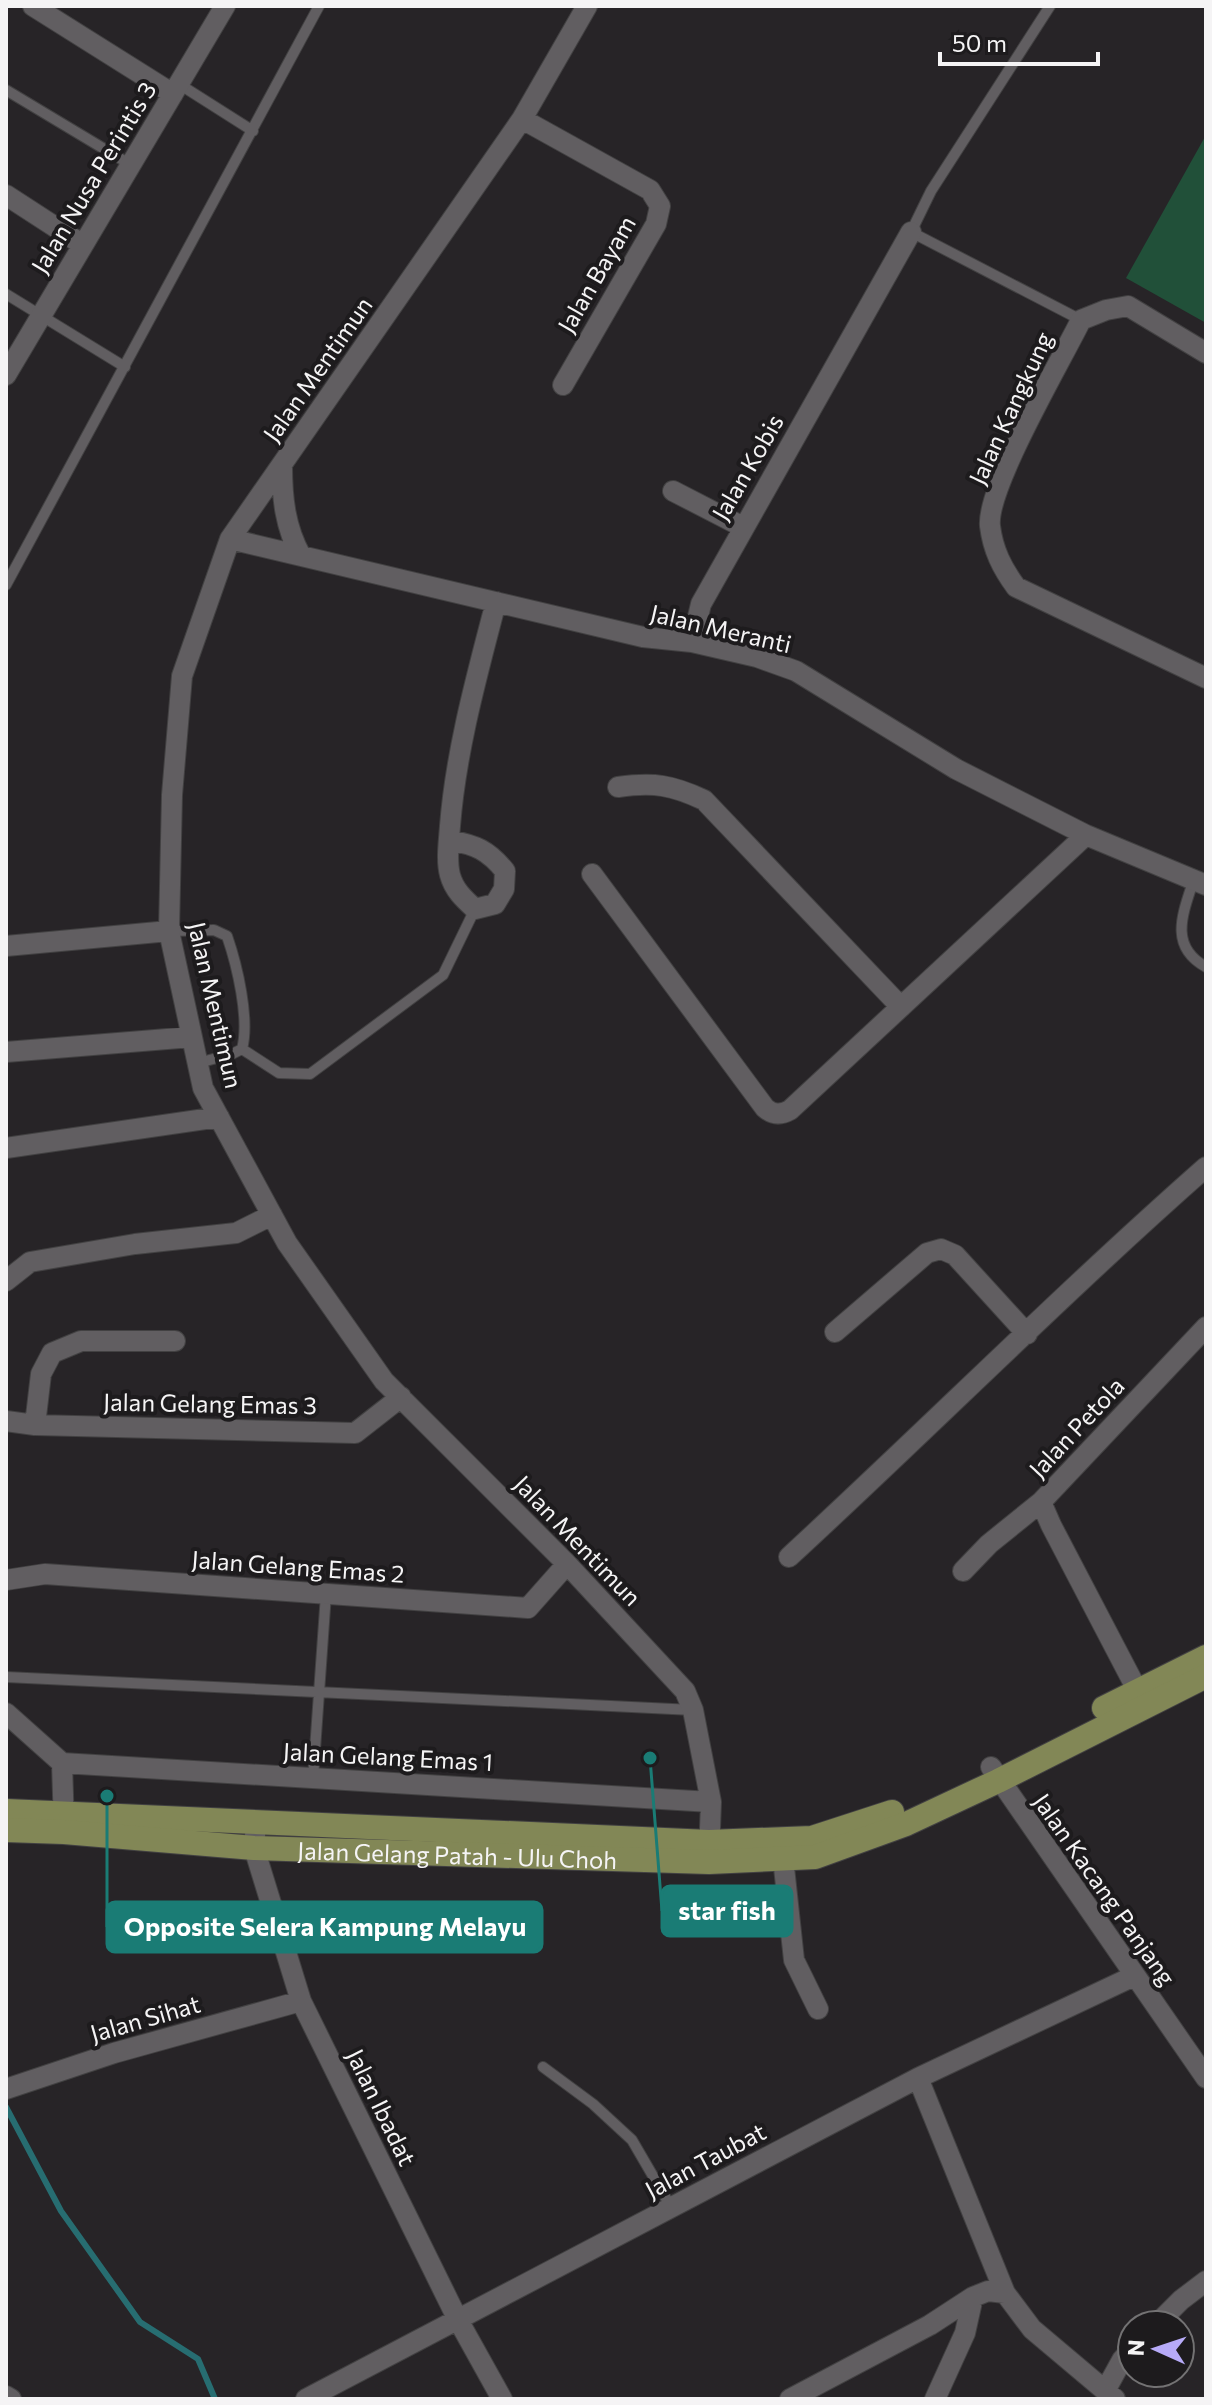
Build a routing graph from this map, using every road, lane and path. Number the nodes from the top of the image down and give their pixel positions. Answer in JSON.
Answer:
{"nodes":[{"id":1,"x":33,"y":6,"type":"edge"},
{"id":2,"x":224,"y":6,"type":"edge"},
{"id":3,"x":319,"y":6,"type":"edge"},
{"id":4,"x":1050,"y":6,"type":"edge"},
{"id":5,"x":581,"y":8,"type":"edge"},
{"id":6,"x":176,"y":89,"type":"junction"},
{"id":7,"x":6,"y":90,"type":"edge"},
{"id":8,"x":522,"y":119,"type":"junction"},
{"id":9,"x":253,"y":131,"type":"junction"},
{"id":10,"x":131,"y":165,"type":"junction"},
{"id":11,"x":6,"y":195,"type":"edge"},
{"id":12,"x":911,"y":232,"type":"junction"},
{"id":13,"x":83,"y":245,"type":"junction"},
{"id":14,"x":6,"y":294,"type":"edge"},
{"id":15,"x":41,"y":316,"type":"junction"},
{"id":16,"x":1081,"y":320,"type":"junction"},
{"id":17,"x":1206,"y":353,"type":"edge"},
{"id":18,"x":125,"y":367,"type":"junction"},
{"id":19,"x":6,"y":375,"type":"edge"},
{"id":20,"x":563,"y":385,"type":"dead end"},
{"id":21,"x":282,"y":465,"type":"junction"},
{"id":22,"x":673,"y":491,"type":"dead end"},
{"id":23,"x":743,"y":527,"type":"junction"},
{"id":24,"x":230,"y":539,"type":"junction"},
{"id":25,"x":301,"y":556,"type":"junction"},
{"id":26,"x":6,"y":585,"type":"edge"},
{"id":27,"x":496,"y":602,"type":"junction"},
{"id":28,"x":692,"y":642,"type":"junction"},
{"id":29,"x":1206,"y":678,"type":"edge"},
{"id":30,"x":618,"y":787,"type":"dead end"},
{"id":31,"x":1086,"y":835,"type":"junction"},
{"id":32,"x":449,"y":840,"type":"junction"},
{"id":33,"x":592,"y":874,"type":"dead end"},
{"id":34,"x":1200,"y":882,"type":"edge"},
{"id":35,"x":475,"y":909,"type":"junction"},
{"id":36,"x":169,"y":931,"type":"junction"},
{"id":37,"x":6,"y":946,"type":"edge"},
{"id":38,"x":1206,"y":967,"type":"edge"},
{"id":39,"x":901,"y":1007,"type":"junction"},
{"id":40,"x":192,"y":1037,"type":"junction"},
{"id":41,"x":242,"y":1049,"type":"junction"},
{"id":42,"x":6,"y":1052,"type":"edge"},
{"id":43,"x":198,"y":1063,"type":"junction"},
{"id":44,"x":219,"y":1117,"type":"junction"},
{"id":45,"x":6,"y":1148,"type":"edge"},
{"id":46,"x":1206,"y":1167,"type":"edge"},
{"id":47,"x":272,"y":1215,"type":"junction"},
{"id":48,"x":6,"y":1281,"type":"edge"},
{"id":49,"x":1206,"y":1327,"type":"edge"},
{"id":50,"x":835,"y":1332,"type":"dead end"},
{"id":51,"x":1027,"y":1334,"type":"junction"},
{"id":52,"x":175,"y":1341,"type":"dead end"},
{"id":53,"x":401,"y":1397,"type":"junction"},
{"id":54,"x":6,"y":1421,"type":"edge"},
{"id":55,"x":35,"y":1425,"type":"junction"},
{"id":56,"x":1041,"y":1502,"type":"junction"},
{"id":57,"x":789,"y":1557,"type":"dead end"},
{"id":58,"x":567,"y":1564,"type":"junction"},
{"id":59,"x":963,"y":1571,"type":"dead end"},
{"id":60,"x":6,"y":1580,"type":"edge"},
{"id":61,"x":326,"y":1594,"type":"junction"},
{"id":62,"x":1206,"y":1657,"type":"edge"},
{"id":63,"x":1206,"y":1676,"type":"edge"},
{"id":64,"x":6,"y":1677,"type":"edge"},
{"id":65,"x":319,"y":1692,"type":"junction"},
{"id":66,"x":1142,"y":1697,"type":"junction"},
{"id":67,"x":693,"y":1710,"type":"junction"},
{"id":68,"x":6,"y":1713,"type":"edge"},
{"id":69,"x":62,"y":1763,"type":"junction"},
{"id":70,"x":994,"y":1774,"type":"junction"},
{"id":71,"x":313,"y":1778,"type":"junction"},
{"id":72,"x":711,"y":1802,"type":"junction"},
{"id":73,"x":6,"y":1811,"type":"edge"},
{"id":74,"x":65,"y":1823,"type":"junction"},
{"id":75,"x":256,"y":1823,"type":"junction"},
{"id":76,"x":6,"y":1830,"type":"edge"},
{"id":77,"x":254,"y":1848,"type":"junction"},
{"id":78,"x":709,"y":1852,"type":"junction"},
{"id":79,"x":783,"y":1858,"type":"junction"},
{"id":80,"x":1134,"y":1976,"type":"junction"},
{"id":81,"x":301,"y":2001,"type":"junction"},
{"id":82,"x":818,"y":2009,"type":"dead end"},
{"id":83,"x":543,"y":2067,"type":"dead end"},
{"id":84,"x":918,"y":2078,"type":"junction"},
{"id":85,"x":1206,"y":2078,"type":"edge"},
{"id":86,"x":11,"y":2087,"type":"edge"},
{"id":87,"x":671,"y":2207,"type":"junction"},
{"id":88,"x":1206,"y":2281,"type":"edge"},
{"id":89,"x":1005,"y":2293,"type":"junction"},
{"id":90,"x":973,"y":2297,"type":"junction"},
{"id":91,"x":1172,"y":2309,"type":"edge"},
{"id":92,"x":457,"y":2318,"type":"junction"},
{"id":93,"x":1110,"y":2395,"type":"edge"},
{"id":94,"x":306,"y":2399,"type":"edge"},
{"id":95,"x":502,"y":2399,"type":"edge"},
{"id":96,"x":790,"y":2399,"type":"edge"},
{"id":97,"x":935,"y":2399,"type":"edge"}],
"edges":[{"from":1,"to":6,"type":"street"},
{"from":2,"to":6,"type":"street","name":"Jalan Nusa Perintis 3"},
{"from":3,"to":9,"type":"lane"},
{"from":4,"to":12,"type":"lane"},
{"from":5,"to":8,"type":"street","name":"Jalan Mentimun"},
{"from":6,"to":9,"type":"lane"},
{"from":6,"to":10,"type":"street","name":"Jalan Nusa Perintis 3"},
{"from":7,"to":10,"type":"lane"},
{"from":8,"to":20,"type":"street","name":"Jalan Bayam"},
{"from":8,"to":21,"type":"street","name":"Jalan Mentimun"},
{"from":9,"to":18,"type":"lane"},
{"from":10,"to":13,"type":"street","name":"Jalan Nusa Perintis 3"},
{"from":11,"to":13,"type":"street"},
{"from":12,"to":16,"type":"lane"},
{"from":12,"to":23,"type":"street","name":"Jalan Kobis"},
{"from":13,"to":15,"type":"street","name":"Jalan Nusa Perintis 3"},
{"from":14,"to":15,"type":"lane"},
{"from":15,"to":18,"type":"lane"},
{"from":15,"to":19,"type":"street","name":"Jalan Nusa Perintis 3"},
{"from":16,"to":17,"type":"street","name":"Jalan Kangkung"},
{"from":16,"to":29,"type":"street","name":"Jalan Kangkung"},
{"from":18,"to":26,"type":"lane"},
{"from":21,"to":24,"type":"street","name":"Jalan Mentimun"},
{"from":21,"to":25,"type":"street"},
{"from":22,"to":23,"type":"street"},
{"from":23,"to":28,"type":"street","name":"Jalan Kobis"},
{"from":24,"to":25,"type":"street","name":"Jalan Meranti"},
{"from":24,"to":36,"type":"street","name":"Jalan Mentimun"},
{"from":25,"to":27,"type":"street","name":"Jalan Meranti"},
{"from":27,"to":28,"type":"street","name":"Jalan Meranti"},
{"from":27,"to":32,"type":"street"},
{"from":28,"to":31,"type":"street","name":"Jalan Meranti"},
{"from":30,"to":39,"type":"street"},
{"from":31,"to":34,"type":"street","name":"Jalan Meranti"},
{"from":31,"to":39,"type":"street"},
{"from":32,"to":35,"type":"street"},
{"from":32,"to":35,"type":"street"},
{"from":33,"to":39,"type":"street"},
{"from":34,"to":38,"type":"lane"},
{"from":35,"to":41,"type":"lane"},
{"from":36,"to":37,"type":"street"},
{"from":36,"to":40,"type":"street","name":"Jalan Mentimun"},
{"from":36,"to":41,"type":"lane"},
{"from":40,"to":42,"type":"street"},
{"from":40,"to":43,"type":"street","name":"Jalan Mentimun"},
{"from":41,"to":43,"type":"lane"},
{"from":43,"to":44,"type":"street","name":"Jalan Mentimun"},
{"from":44,"to":45,"type":"street"},
{"from":44,"to":47,"type":"street","name":"Jalan Mentimun"},
{"from":46,"to":51,"type":"street"},
{"from":47,"to":48,"type":"street"},
{"from":47,"to":53,"type":"street","name":"Jalan Mentimun"},
{"from":49,"to":56,"type":"street","name":"Jalan Petola"},
{"from":50,"to":51,"type":"street"},
{"from":51,"to":57,"type":"street"},
{"from":52,"to":55,"type":"street"},
{"from":53,"to":55,"type":"street","name":"Jalan Gelang Emas 3"},
{"from":53,"to":58,"type":"street","name":"Jalan Mentimun"},
{"from":54,"to":55,"type":"street","name":"Jalan Gelang Emas 3"},
{"from":56,"to":59,"type":"street"},
{"from":56,"to":66,"type":"street","name":"Jalan Petola"},
{"from":58,"to":61,"type":"street","name":"Jalan Gelang Emas 2"},
{"from":58,"to":67,"type":"street","name":"Jalan Mentimun"},
{"from":60,"to":61,"type":"street","name":"Jalan Gelang Emas 2"},
{"from":61,"to":65,"type":"lane"},
{"from":62,"to":66,"type":"main road","name":"Jalan Gelang Patah - Ulu Choh"},
{"from":63,"to":66,"type":"main road","name":"Jalan Gelang Patah - Ulu Choh"},
{"from":64,"to":65,"type":"lane"},
{"from":65,"to":67,"type":"lane"},
{"from":65,"to":71,"type":"lane"},
{"from":66,"to":70,"type":"main road","name":"Jalan Gelang Patah - Ulu Choh"},
{"from":67,"to":72,"type":"street","name":"Jalan Mentimun"},
{"from":68,"to":69,"type":"street"},
{"from":69,"to":71,"type":"street","name":"Jalan Gelang Emas 1"},
{"from":69,"to":74,"type":"street"},
{"from":70,"to":78,"type":"main road","name":"Jalan Gelang Patah - Ulu Choh"},
{"from":70,"to":79,"type":"main road","name":"Jalan Gelang Patah - Ulu Choh"},
{"from":70,"to":80,"type":"street","name":"Jalan Kacang Panjang"},
{"from":71,"to":72,"type":"street","name":"Jalan Gelang Emas 1"},
{"from":72,"to":78,"type":"street","name":"Jalan Mentimun"},
{"from":73,"to":74,"type":"main road","name":"Jalan Gelang Patah - Ulu Choh"},
{"from":74,"to":75,"type":"main road","name":"Jalan Gelang Patah - Ulu Choh"},
{"from":74,"to":76,"type":"main road","name":"Jalan Gelang Patah - Ulu Choh"},
{"from":74,"to":77,"type":"main road","name":"Jalan Gelang Patah - Ulu Choh"},
{"from":75,"to":77,"type":"street","name":"Jalan Ibadat"},
{"from":75,"to":78,"type":"main road","name":"Jalan Gelang Patah - Ulu Choh"},
{"from":77,"to":78,"type":"main road","name":"Jalan Gelang Patah - Ulu Choh"},
{"from":77,"to":81,"type":"street","name":"Jalan Ibadat"},
{"from":78,"to":79,"type":"main road","name":"Jalan Gelang Patah - Ulu Choh"},
{"from":79,"to":82,"type":"street"},
{"from":80,"to":84,"type":"street","name":"Jalan Taubat"},
{"from":80,"to":85,"type":"street","name":"Jalan Kacang Panjang"},
{"from":81,"to":86,"type":"street","name":"Jalan Sihat"},
{"from":81,"to":92,"type":"street","name":"Jalan Ibadat"},
{"from":83,"to":87,"type":"lane"},
{"from":84,"to":87,"type":"street","name":"Jalan Taubat"},
{"from":84,"to":89,"type":"street"},
{"from":87,"to":92,"type":"street","name":"Jalan Taubat"},
{"from":88,"to":91,"type":"street"},
{"from":89,"to":90,"type":"street"},
{"from":89,"to":93,"type":"street"},
{"from":90,"to":96,"type":"street"},
{"from":90,"to":97,"type":"street"},
{"from":92,"to":94,"type":"street","name":"Jalan Taubat"},
{"from":92,"to":95,"type":"street","name":"Jalan Ibadat"}]}
